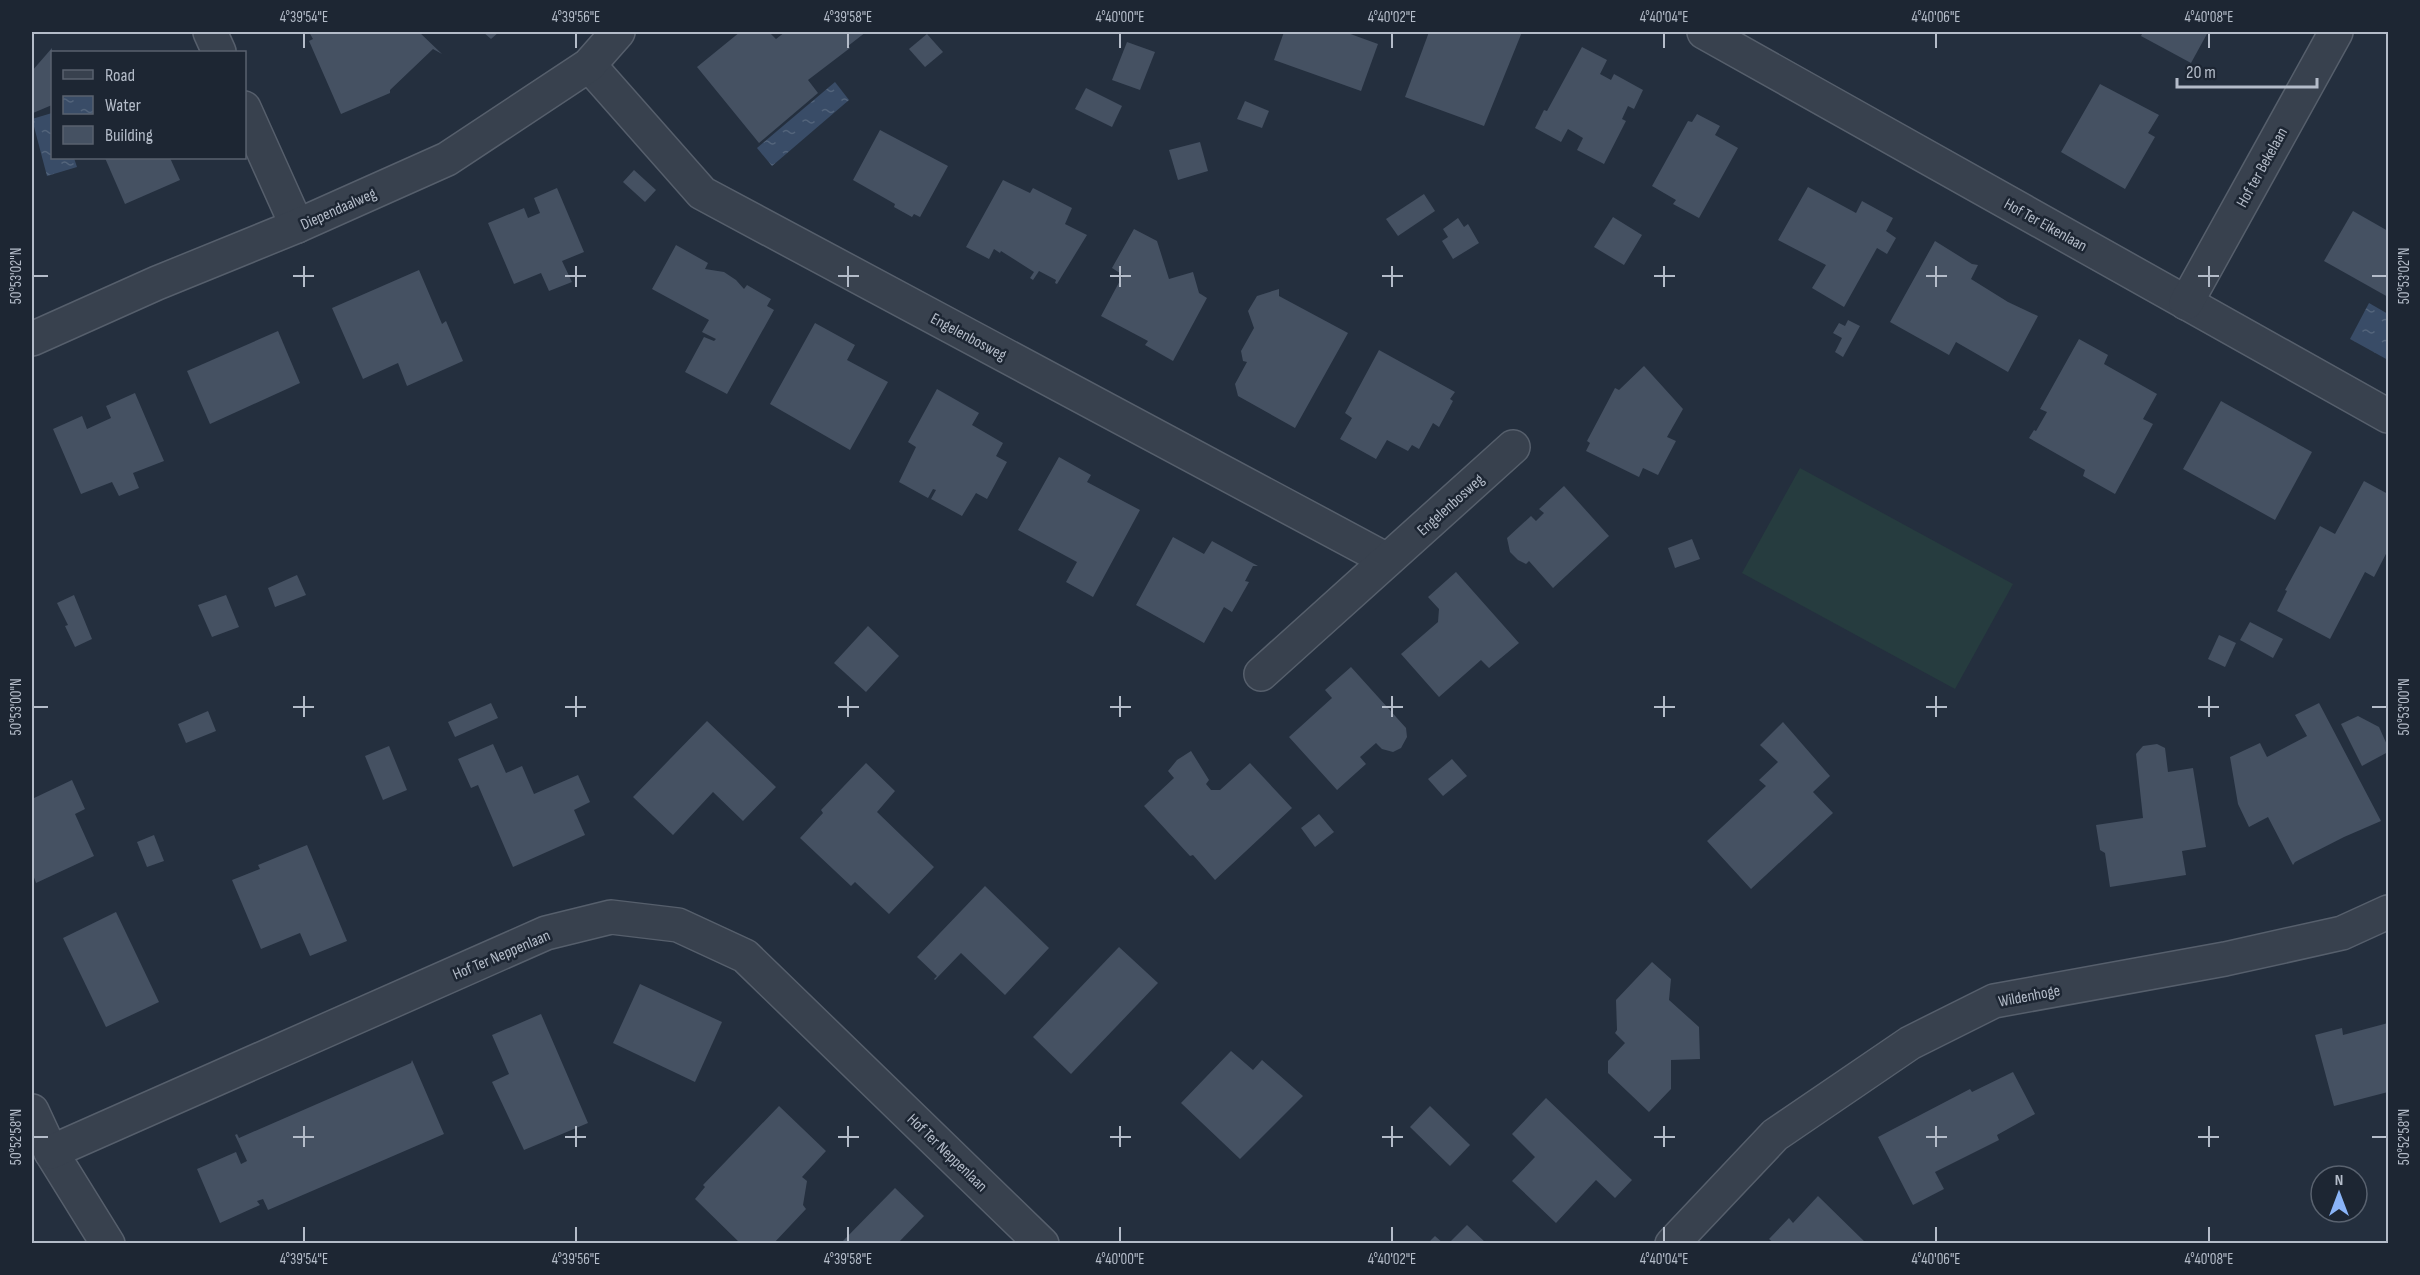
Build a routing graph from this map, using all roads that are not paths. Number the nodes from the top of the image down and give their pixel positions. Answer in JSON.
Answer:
{"nodes":[{"id":1,"x":210,"y":32,"type":"edge"},
{"id":2,"x":618,"y":32,"type":"edge"},
{"id":3,"x":1704,"y":32,"type":"edge"},
{"id":4,"x":2336,"y":32,"type":"edge"},
{"id":5,"x":219,"y":51,"type":"edge"},
{"id":6,"x":589,"y":65,"type":"junction"},
{"id":7,"x":246,"y":112,"type":"edge"},
{"id":8,"x":297,"y":226,"type":"junction"},
{"id":9,"x":2186,"y":303,"type":"junction"},
{"id":10,"x":32,"y":339,"type":"edge"},
{"id":11,"x":2388,"y":416,"type":"edge"},
{"id":12,"x":1513,"y":447,"type":"dead end"},
{"id":13,"x":1387,"y":561,"type":"junction"},
{"id":14,"x":1261,"y":674,"type":"dead end"},
{"id":15,"x":2388,"y":912,"type":"edge"},
{"id":16,"x":32,"y":1111,"type":"edge"},
{"id":17,"x":51,"y":1152,"type":"junction"},
{"id":18,"x":108,"y":1244,"type":"edge"},
{"id":19,"x":1042,"y":1244,"type":"edge"},
{"id":20,"x":1672,"y":1244,"type":"edge"}],
"edges":[{"from":1,"to":5,"type":"street"},
{"from":2,"to":6,"type":"street","name":"Diependaalweg"},
{"from":3,"to":9,"type":"street","name":"Hof Ter Eikenlaan"},
{"from":4,"to":9,"type":"street","name":"Hof ter Bekelaan"},
{"from":6,"to":8,"type":"street","name":"Diependaalweg"},
{"from":6,"to":13,"type":"street","name":"Engelenbosweg"},
{"from":7,"to":8,"type":"street"},
{"from":8,"to":10,"type":"street","name":"Diependaalweg"},
{"from":9,"to":11,"type":"street","name":"Hof Ter Eikenlaan"},
{"from":12,"to":13,"type":"street","name":"Engelenbosweg"},
{"from":13,"to":14,"type":"street","name":"Engelenbosweg"},
{"from":15,"to":20,"type":"street","name":"Wildenhoge"},
{"from":16,"to":17,"type":"street"},
{"from":17,"to":18,"type":"street"},
{"from":17,"to":19,"type":"street","name":"Hof Ter Neppenlaan"}]}
